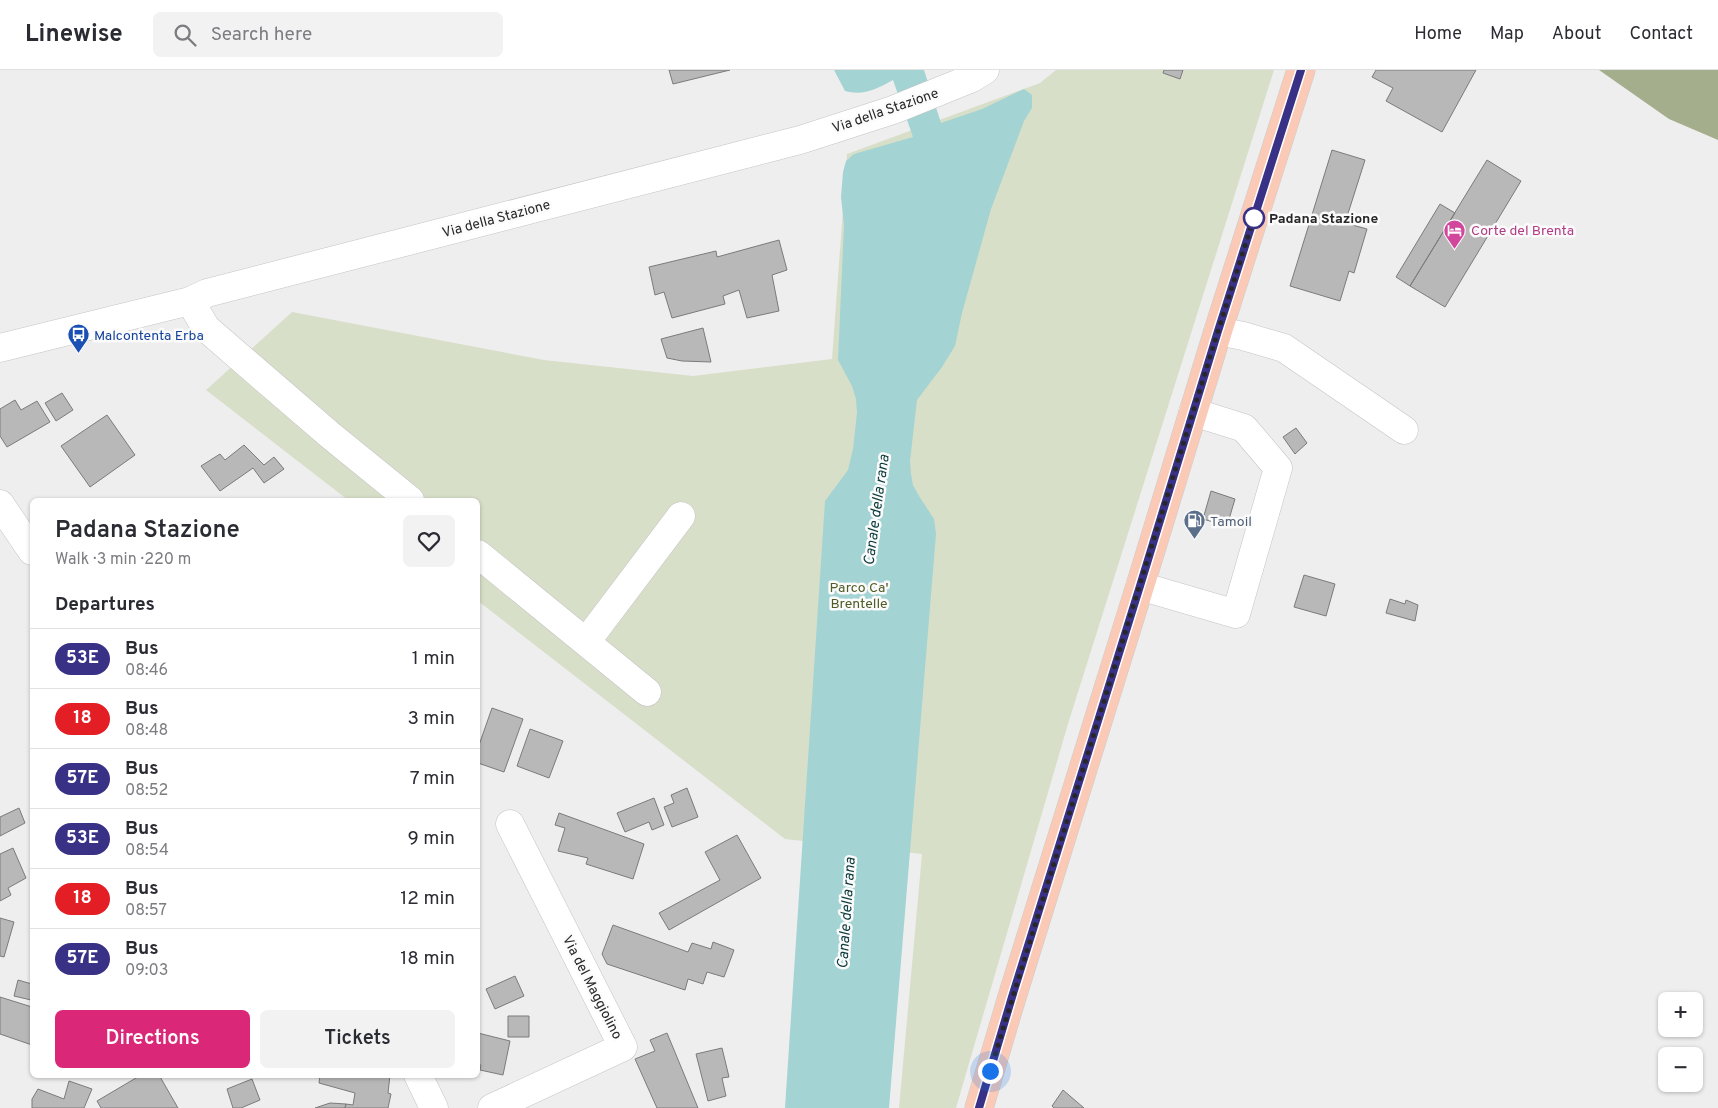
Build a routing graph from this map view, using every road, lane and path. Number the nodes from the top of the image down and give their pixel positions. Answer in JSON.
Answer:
{"nodes":[{"id":1,"x":1301,"y":70,"type":"edge"},
{"id":2,"x":979,"y":74,"type":"edge"},
{"id":3,"x":190,"y":301,"type":"junction"},
{"id":4,"x":1218,"y":331,"type":"junction"},
{"id":5,"x":0,"y":348,"type":"edge"},
{"id":6,"x":1193,"y":412,"type":"junction"},
{"id":7,"x":1404,"y":430,"type":"dead end"},
{"id":8,"x":408,"y":498,"type":"edge"},
{"id":9,"x":0,"y":504,"type":"edge"},
{"id":10,"x":681,"y":516,"type":"dead end"},
{"id":11,"x":30,"y":548,"type":"edge"},
{"id":12,"x":480,"y":556,"type":"edge"},
{"id":13,"x":1140,"y":586,"type":"junction"},
{"id":14,"x":586,"y":642,"type":"junction"},
{"id":15,"x":646,"y":692,"type":"dead end"},
{"id":16,"x":510,"y":824,"type":"dead end"},
{"id":17,"x":419,"y":1078,"type":"edge"},
{"id":18,"x":434,"y":1108,"type":"edge"},
{"id":19,"x":492,"y":1108,"type":"edge"},
{"id":20,"x":979,"y":1108,"type":"edge"}],
"edges":[{"from":1,"to":4,"type":"main road"},
{"from":2,"to":3,"type":"street","name":"Via della Stazione"},
{"from":3,"to":5,"type":"street","name":"Via della Stazione"},
{"from":3,"to":8,"type":"street"},
{"from":4,"to":6,"type":"main road"},
{"from":4,"to":7,"type":"street"},
{"from":6,"to":13,"type":"main road"},
{"from":6,"to":13,"type":"street"},
{"from":9,"to":11,"type":"street"},
{"from":10,"to":14,"type":"street"},
{"from":12,"to":14,"type":"street"},
{"from":13,"to":20,"type":"main road"},
{"from":14,"to":15,"type":"street"},
{"from":16,"to":19,"type":"street","name":"Via del Maggiolino"},
{"from":17,"to":18,"type":"street"}]}
